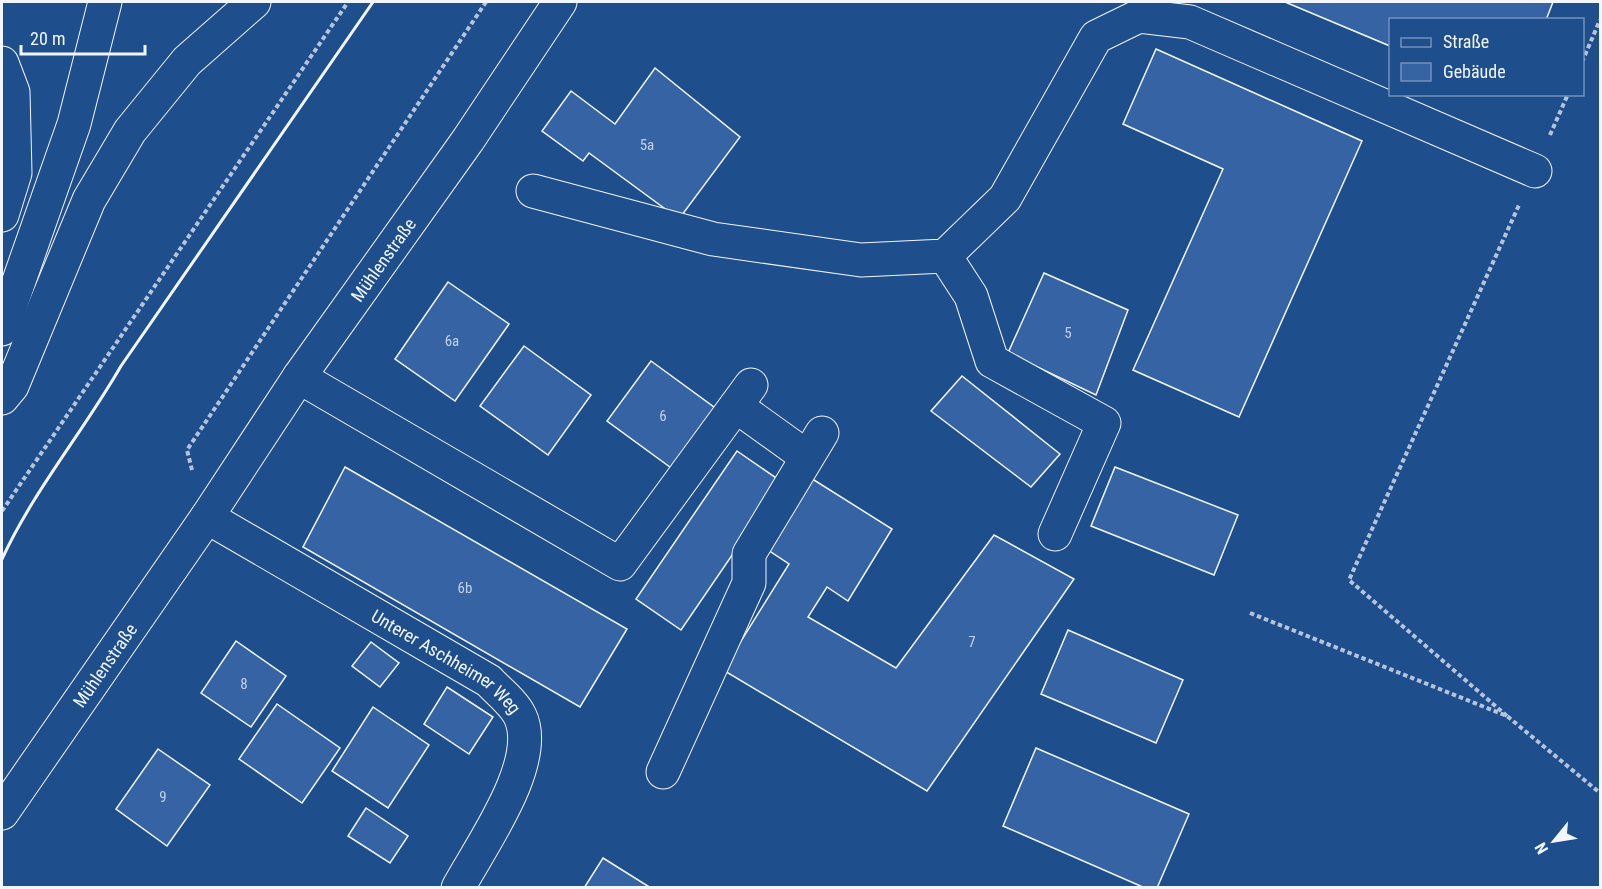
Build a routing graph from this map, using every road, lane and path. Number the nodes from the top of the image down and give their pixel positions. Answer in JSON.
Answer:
{"nodes":[{"id":1,"x":105,"y":2,"type":"edge"},
{"id":2,"x":254,"y":2,"type":"edge"},
{"id":3,"x":348,"y":2,"type":"edge"},
{"id":4,"x":486,"y":2,"type":"edge"},
{"id":5,"x":560,"y":2,"type":"edge"},
{"id":6,"x":1600,"y":20,"type":"edge"},
{"id":7,"x":1584,"y":57,"type":"edge"},
{"id":8,"x":2,"y":63,"type":"edge"},
{"id":9,"x":1567,"y":96,"type":"edge"},
{"id":10,"x":1535,"y":171,"type":"junction"},
{"id":11,"x":533,"y":191,"type":"dead end"},
{"id":12,"x":2,"y":215,"type":"edge"},
{"id":13,"x":945,"y":256,"type":"junction"},
{"id":14,"x":2,"y":328,"type":"edge"},
{"id":15,"x":299,"y":376,"type":"junction"},
{"id":16,"x":2,"y":398,"type":"edge"},
{"id":17,"x":2,"y":511,"type":"edge"},
{"id":18,"x":207,"y":517,"type":"junction"},
{"id":19,"x":1055,"y":534,"type":"dead end"},
{"id":20,"x":1250,"y":613,"type":"dead end"},
{"id":21,"x":1507,"y":716,"type":"junction"},
{"id":22,"x":663,"y":772,"type":"dead end"},
{"id":23,"x":1600,"y":793,"type":"edge"},
{"id":24,"x":2,"y":813,"type":"edge"},
{"id":25,"x":458,"y":888,"type":"edge"}],
"edges":[{"from":1,"to":14,"type":"street"},
{"from":2,"to":16,"type":"street"},
{"from":3,"to":17,"type":"path"},
{"from":4,"to":18,"type":"path"},
{"from":5,"to":15,"type":"street","name":"Mühlenstraße"},
{"from":6,"to":7,"type":"path"},
{"from":8,"to":12,"type":"street"},
{"from":9,"to":10,"type":"path"},
{"from":10,"to":13,"type":"street"},
{"from":10,"to":21,"type":"path"},
{"from":11,"to":13,"type":"street"},
{"from":13,"to":19,"type":"street"},
{"from":15,"to":18,"type":"street","name":"Mühlenstraße"},
{"from":15,"to":22,"type":"street"},
{"from":18,"to":24,"type":"street","name":"Mühlenstraße"},
{"from":18,"to":25,"type":"street","name":"Unterer Aschheimer Weg"},
{"from":20,"to":21,"type":"path"},
{"from":21,"to":23,"type":"path"}]}
